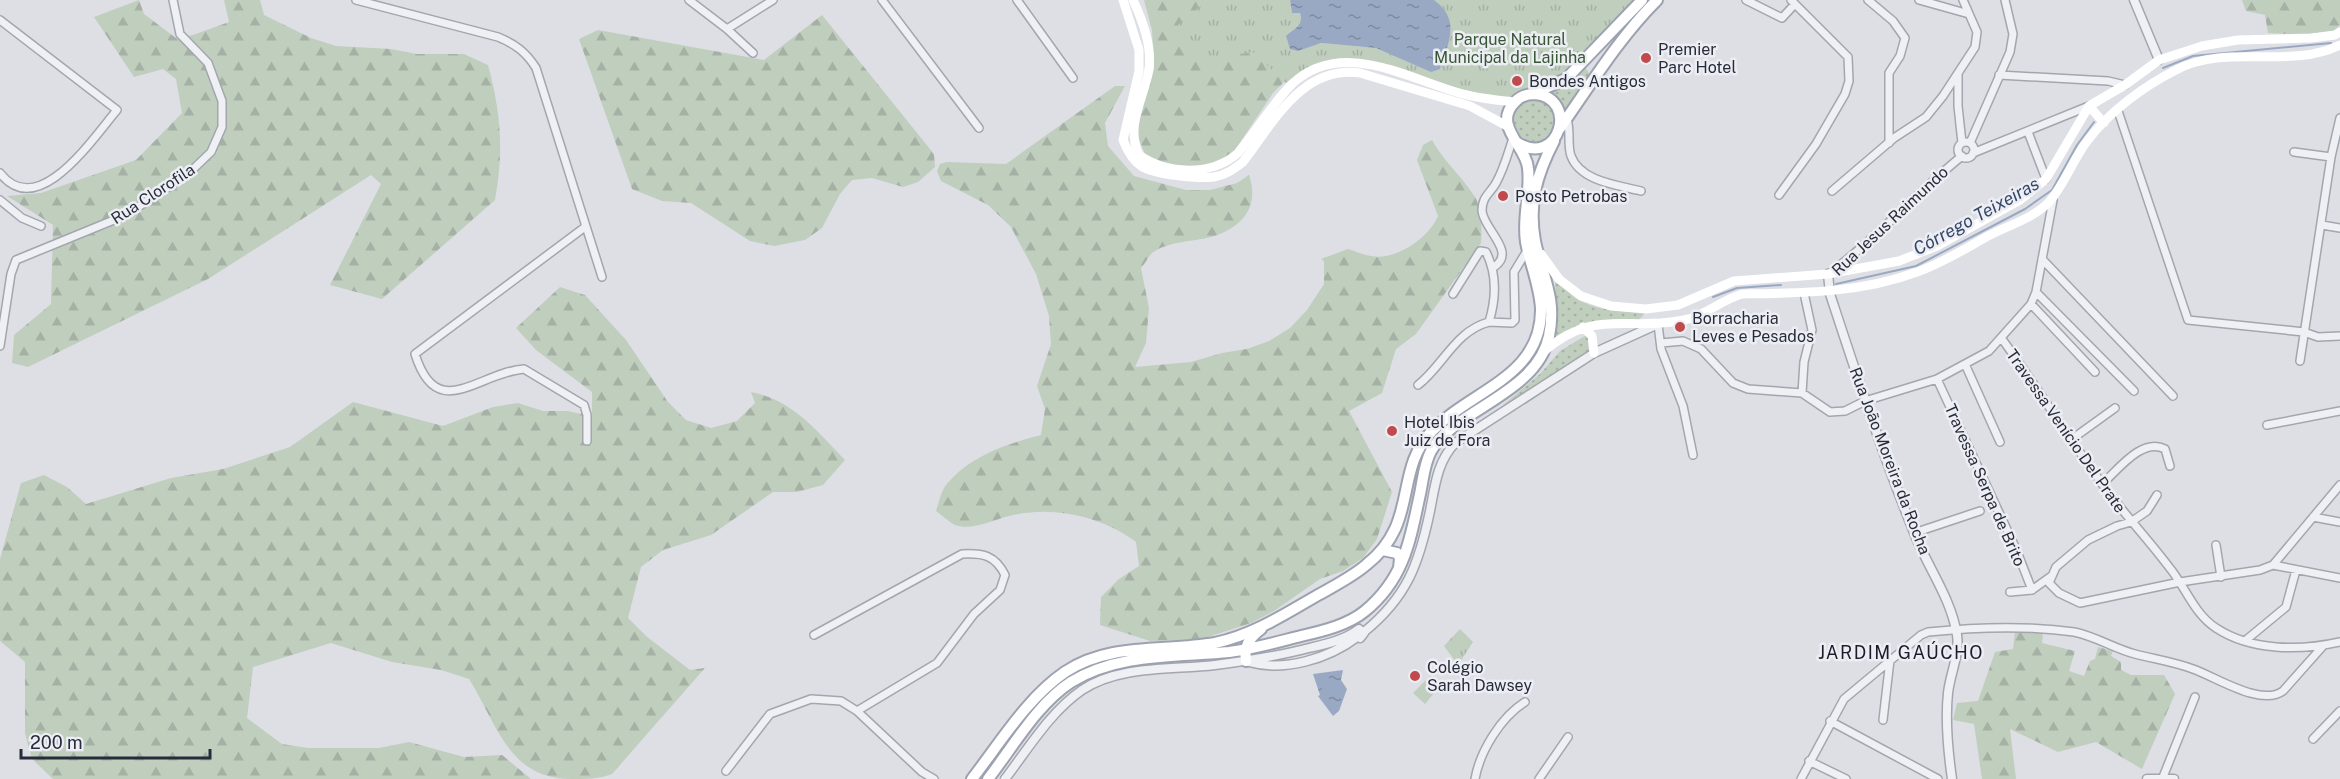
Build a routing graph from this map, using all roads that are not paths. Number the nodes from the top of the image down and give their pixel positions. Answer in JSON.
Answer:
{"nodes":[{"id":1,"x":173,"y":0,"type":"edge"},
{"id":2,"x":356,"y":0,"type":"edge"},
{"id":3,"x":689,"y":0,"type":"edge"},
{"id":4,"x":773,"y":0,"type":"edge"},
{"id":5,"x":882,"y":0,"type":"edge"},
{"id":6,"x":1017,"y":0,"type":"edge"},
{"id":7,"x":1123,"y":0,"type":"edge"},
{"id":8,"x":1133,"y":0,"type":"edge"},
{"id":9,"x":1642,"y":0,"type":"edge"},
{"id":10,"x":1657,"y":0,"type":"edge"},
{"id":11,"x":1746,"y":0,"type":"edge"},
{"id":12,"x":1868,"y":0,"type":"edge"},
{"id":13,"x":1919,"y":0,"type":"edge"},
{"id":14,"x":1963,"y":0,"type":"edge"},
{"id":15,"x":2005,"y":0,"type":"edge"},
{"id":16,"x":2134,"y":0,"type":"edge"},
{"id":17,"x":1793,"y":2,"type":"edge"},
{"id":18,"x":1969,"y":14,"type":"junction"},
{"id":19,"x":0,"y":20,"type":"edge"},
{"id":20,"x":728,"y":29,"type":"junction"},
{"id":21,"x":2337,"y":34,"type":"edge"},
{"id":22,"x":2340,"y":45,"type":"edge"},
{"id":23,"x":753,"y":53,"type":"dead end"},
{"id":24,"x":2159,"y":60,"type":"junction"},
{"id":25,"x":1583,"y":64,"type":"junction"},
{"id":26,"x":1958,"y":70,"type":"junction"},
{"id":27,"x":1999,"y":75,"type":"junction"},
{"id":28,"x":1073,"y":78,"type":"dead end"},
{"id":29,"x":1593,"y":79,"type":"junction"},
{"id":30,"x":2157,"y":81,"type":"junction"},
{"id":31,"x":2125,"y":86,"type":"junction"},
{"id":32,"x":1530,"y":94,"type":"junction"},
{"id":33,"x":1515,"y":102,"type":"junction"},
{"id":34,"x":2090,"y":106,"type":"junction"},
{"id":35,"x":2118,"y":111,"type":"junction"},
{"id":36,"x":2340,"y":118,"type":"edge"},
{"id":37,"x":2104,"y":123,"type":"junction"},
{"id":38,"x":1507,"y":126,"type":"junction"},
{"id":39,"x":979,"y":128,"type":"dead end"},
{"id":40,"x":1561,"y":128,"type":"junction"},
{"id":41,"x":2028,"y":132,"type":"junction"},
{"id":42,"x":1515,"y":140,"type":"junction"},
{"id":43,"x":1889,"y":143,"type":"junction"},
{"id":44,"x":1966,"y":143,"type":"junction"},
{"id":45,"x":2295,"y":152,"type":"dead end"},
{"id":46,"x":1973,"y":153,"type":"junction"},
{"id":47,"x":1962,"y":156,"type":"junction"},
{"id":48,"x":2331,"y":157,"type":"junction"},
{"id":49,"x":0,"y":173,"type":"edge"},
{"id":50,"x":2046,"y":179,"type":"junction"},
{"id":51,"x":1641,"y":191,"type":"dead end"},
{"id":52,"x":1832,"y":191,"type":"dead end"},
{"id":53,"x":2054,"y":194,"type":"junction"},
{"id":54,"x":1779,"y":195,"type":"dead end"},
{"id":55,"x":0,"y":200,"type":"edge"},
{"id":56,"x":2322,"y":225,"type":"junction"},
{"id":57,"x":41,"y":226,"type":"dead end"},
{"id":58,"x":585,"y":228,"type":"junction"},
{"id":59,"x":2340,"y":228,"type":"edge"},
{"id":60,"x":1532,"y":246,"type":"junction"},
{"id":61,"x":2042,"y":259,"type":"junction"},
{"id":62,"x":1494,"y":267,"type":"junction"},
{"id":63,"x":1828,"y":274,"type":"junction"},
{"id":64,"x":602,"y":277,"type":"dead end"},
{"id":65,"x":1801,"y":277,"type":"junction"},
{"id":66,"x":1830,"y":291,"type":"junction"},
{"id":67,"x":2036,"y":292,"type":"junction"},
{"id":68,"x":1804,"y":293,"type":"junction"},
{"id":69,"x":1453,"y":294,"type":"dead end"},
{"id":70,"x":1697,"y":296,"type":"junction"},
{"id":71,"x":2031,"y":304,"type":"junction"},
{"id":72,"x":1489,"y":322,"type":"junction"},
{"id":73,"x":1642,"y":323,"type":"junction"},
{"id":74,"x":1658,"y":324,"type":"junction"},
{"id":75,"x":1583,"y":327,"type":"junction"},
{"id":76,"x":2304,"y":332,"type":"junction"},
{"id":77,"x":1636,"y":333,"type":"junction"},
{"id":78,"x":2340,"y":336,"type":"edge"},
{"id":79,"x":2002,"y":339,"type":"junction"},
{"id":80,"x":1661,"y":343,"type":"junction"},
{"id":81,"x":0,"y":346,"type":"edge"},
{"id":82,"x":1543,"y":352,"type":"junction"},
{"id":83,"x":1594,"y":353,"type":"junction"},
{"id":84,"x":2300,"y":361,"type":"dead end"},
{"id":85,"x":1965,"y":364,"type":"junction"},
{"id":86,"x":2096,"y":372,"type":"dead end"},
{"id":87,"x":1937,"y":379,"type":"junction"},
{"id":88,"x":1418,"y":386,"type":"dead end"},
{"id":89,"x":2134,"y":391,"type":"dead end"},
{"id":90,"x":1802,"y":393,"type":"junction"},
{"id":91,"x":2173,"y":396,"type":"dead end"},
{"id":92,"x":1865,"y":401,"type":"junction"},
{"id":93,"x":2115,"y":408,"type":"dead end"},
{"id":94,"x":2340,"y":411,"type":"edge"},
{"id":95,"x":2267,"y":425,"type":"dead end"},
{"id":96,"x":2072,"y":439,"type":"junction"},
{"id":97,"x":587,"y":441,"type":"dead end"},
{"id":98,"x":2000,"y":442,"type":"dead end"},
{"id":99,"x":1693,"y":455,"type":"dead end"},
{"id":100,"x":2170,"y":466,"type":"dead end"},
{"id":101,"x":2102,"y":484,"type":"junction"},
{"id":102,"x":2340,"y":485,"type":"edge"},
{"id":103,"x":2157,"y":495,"type":"dead end"},
{"id":104,"x":1980,"y":511,"type":"dead end"},
{"id":105,"x":2313,"y":517,"type":"junction"},
{"id":106,"x":2131,"y":522,"type":"junction"},
{"id":107,"x":2340,"y":522,"type":"edge"},
{"id":108,"x":1914,"y":533,"type":"junction"},
{"id":109,"x":2216,"y":545,"type":"dead end"},
{"id":110,"x":1383,"y":550,"type":"junction"},
{"id":111,"x":2273,"y":565,"type":"junction"},
{"id":112,"x":2296,"y":570,"type":"junction"},
{"id":113,"x":1398,"y":571,"type":"junction"},
{"id":114,"x":2221,"y":577,"type":"junction"},
{"id":115,"x":2340,"y":578,"type":"edge"},
{"id":116,"x":2050,"y":580,"type":"junction"},
{"id":117,"x":2180,"y":582,"type":"junction"},
{"id":118,"x":2010,"y":591,"type":"dead end"},
{"id":119,"x":2032,"y":591,"type":"junction"},
{"id":120,"x":1266,"y":626,"type":"junction"},
{"id":121,"x":1956,"y":629,"type":"junction"},
{"id":122,"x":1357,"y":630,"type":"junction"},
{"id":123,"x":814,"y":635,"type":"dead end"},
{"id":124,"x":2246,"y":640,"type":"junction"},
{"id":125,"x":2340,"y":642,"type":"edge"},
{"id":126,"x":2323,"y":646,"type":"junction"},
{"id":127,"x":1290,"y":653,"type":"junction"},
{"id":128,"x":1245,"y":655,"type":"junction"},
{"id":129,"x":1890,"y":660,"type":"junction"},
{"id":130,"x":1291,"y":664,"type":"junction"},
{"id":131,"x":2195,"y":697,"type":"dead end"},
{"id":132,"x":1525,"y":702,"type":"dead end"},
{"id":133,"x":857,"y":711,"type":"junction"},
{"id":134,"x":2340,"y":711,"type":"edge"},
{"id":135,"x":1883,"y":720,"type":"dead end"},
{"id":136,"x":1830,"y":721,"type":"junction"},
{"id":137,"x":1568,"y":737,"type":"dead end"},
{"id":138,"x":2313,"y":739,"type":"dead end"},
{"id":139,"x":1809,"y":761,"type":"junction"},
{"id":140,"x":726,"y":771,"type":"dead end"},
{"id":141,"x":2163,"y":777,"type":"junction"},
{"id":142,"x":934,"y":779,"type":"edge"},
{"id":143,"x":972,"y":779,"type":"edge"},
{"id":144,"x":988,"y":779,"type":"edge"},
{"id":145,"x":1005,"y":779,"type":"edge"},
{"id":146,"x":1475,"y":779,"type":"edge"},
{"id":147,"x":1539,"y":779,"type":"edge"},
{"id":148,"x":1801,"y":779,"type":"edge"},
{"id":149,"x":1846,"y":779,"type":"edge"},
{"id":150,"x":1938,"y":779,"type":"edge"},
{"id":151,"x":1952,"y":779,"type":"edge"},
{"id":152,"x":2147,"y":779,"type":"edge"},
{"id":153,"x":2174,"y":779,"type":"edge"}],
"edges":[{"from":1,"to":81,"type":"street","name":"Rua Clorofila"},
{"from":2,"to":58,"type":"street"},
{"from":3,"to":20,"type":"street"},
{"from":4,"to":20,"type":"street"},
{"from":5,"to":39,"type":"street"},
{"from":6,"to":28,"type":"street"},
{"from":7,"to":38,"type":"main road"},
{"from":8,"to":33,"type":"main road"},
{"from":9,"to":25,"type":"main road"},
{"from":10,"to":29,"type":"main road"},
{"from":11,"to":17,"type":"street"},
{"from":12,"to":43,"type":"street"},
{"from":13,"to":18,"type":"street"},
{"from":14,"to":18,"type":"street"},
{"from":15,"to":27,"type":"street"},
{"from":16,"to":24,"type":"street"},
{"from":17,"to":54,"type":"street"},
{"from":18,"to":26,"type":"street"},
{"from":19,"to":49,"type":"street"},
{"from":20,"to":23,"type":"street"},
{"from":21,"to":22,"type":"street"},
{"from":21,"to":24,"type":"main road"},
{"from":22,"to":30,"type":"main road"},
{"from":24,"to":30,"type":"main road"},
{"from":24,"to":31,"type":"main road"},
{"from":25,"to":29,"type":"main road"},
{"from":25,"to":32,"type":"main road"},
{"from":26,"to":43,"type":"street"},
{"from":26,"to":44,"type":"street"},
{"from":27,"to":31,"type":"street"},
{"from":27,"to":44,"type":"street"},
{"from":29,"to":40,"type":"main road"},
{"from":30,"to":35,"type":"main road"},
{"from":31,"to":34,"type":"main road"},
{"from":31,"to":35,"type":"main road"},
{"from":32,"to":33,"type":"main road"},
{"from":32,"to":40,"type":"main road"},
{"from":33,"to":38,"type":"main road"},
{"from":34,"to":37,"type":"main road"},
{"from":34,"to":41,"type":"street"},
{"from":34,"to":50,"type":"main road"},
{"from":35,"to":37,"type":"main road"},
{"from":35,"to":76,"type":"street"},
{"from":36,"to":48,"type":"street"},
{"from":37,"to":53,"type":"main road"},
{"from":38,"to":42,"type":"main road"},
{"from":40,"to":42,"type":"main road"},
{"from":40,"to":51,"type":"street"},
{"from":40,"to":60,"type":"main road"},
{"from":41,"to":46,"type":"street"},
{"from":41,"to":50,"type":"street"},
{"from":42,"to":60,"type":"main road"},
{"from":42,"to":62,"type":"street"},
{"from":43,"to":52,"type":"street"},
{"from":44,"to":46,"type":"street"},
{"from":44,"to":47,"type":"street"},
{"from":45,"to":48,"type":"street"},
{"from":46,"to":47,"type":"street"},
{"from":47,"to":63,"type":"street","name":"Rua Jesus Raimundo"},
{"from":48,"to":56,"type":"street"},
{"from":50,"to":63,"type":"main road"},
{"from":53,"to":61,"type":"street"},
{"from":53,"to":66,"type":"main road"},
{"from":55,"to":57,"type":"street"},
{"from":56,"to":59,"type":"street"},
{"from":56,"to":76,"type":"street"},
{"from":58,"to":64,"type":"street"},
{"from":58,"to":97,"type":"street"},
{"from":60,"to":70,"type":"main road"},
{"from":60,"to":72,"type":"street"},
{"from":60,"to":82,"type":"main road"},
{"from":60,"to":110,"type":"main road"},
{"from":61,"to":67,"type":"street"},
{"from":61,"to":91,"type":"street"},
{"from":62,"to":69,"type":"street"},
{"from":62,"to":72,"type":"street"},
{"from":63,"to":65,"type":"main road"},
{"from":63,"to":66,"type":"street","name":"Rua Jesus Raimundo"},
{"from":65,"to":68,"type":"street"},
{"from":65,"to":70,"type":"main road"},
{"from":66,"to":68,"type":"main road"},
{"from":66,"to":92,"type":"street","name":"Rua João Moreira da Rocha"},
{"from":67,"to":71,"type":"street"},
{"from":67,"to":89,"type":"street"},
{"from":68,"to":74,"type":"main road"},
{"from":68,"to":90,"type":"street"},
{"from":70,"to":73,"type":"main road"},
{"from":71,"to":79,"type":"street"},
{"from":71,"to":86,"type":"street"},
{"from":72,"to":88,"type":"street"},
{"from":73,"to":74,"type":"main road"},
{"from":73,"to":75,"type":"main road"},
{"from":73,"to":77,"type":"street"},
{"from":74,"to":77,"type":"street"},
{"from":74,"to":80,"type":"street"},
{"from":75,"to":82,"type":"main road"},
{"from":75,"to":83,"type":"main road"},
{"from":76,"to":78,"type":"street"},
{"from":76,"to":84,"type":"street"},
{"from":77,"to":83,"type":"street"},
{"from":79,"to":85,"type":"street"},
{"from":79,"to":96,"type":"street","name":"Travessa Venício Del Prate"},
{"from":80,"to":90,"type":"street"},
{"from":80,"to":99,"type":"street"},
{"from":82,"to":113,"type":"main road"},
{"from":83,"to":122,"type":"street"},
{"from":85,"to":87,"type":"street"},
{"from":85,"to":98,"type":"street"},
{"from":87,"to":92,"type":"street"},
{"from":87,"to":119,"type":"street","name":"Travessa Serpa de Brito"},
{"from":90,"to":92,"type":"street"},
{"from":92,"to":108,"type":"street","name":"Rua João Moreira da Rocha"},
{"from":93,"to":96,"type":"street"},
{"from":94,"to":95,"type":"street"},
{"from":96,"to":101,"type":"street","name":"Travessa Venício Del Prate"},
{"from":100,"to":101,"type":"street"},
{"from":101,"to":106,"type":"street","name":"Travessa Venício Del Prate"},
{"from":102,"to":105,"type":"street"},
{"from":103,"to":106,"type":"street"},
{"from":104,"to":108,"type":"street"},
{"from":105,"to":107,"type":"street"},
{"from":105,"to":111,"type":"street"},
{"from":106,"to":116,"type":"street"},
{"from":106,"to":117,"type":"street","name":"Travessa Venício Del Prate"},
{"from":108,"to":121,"type":"street","name":"Rua João Moreira da Rocha"},
{"from":109,"to":114,"type":"street"},
{"from":110,"to":113,"type":"main road"},
{"from":110,"to":120,"type":"main road"},
{"from":111,"to":112,"type":"street"},
{"from":111,"to":114,"type":"street"},
{"from":112,"to":115,"type":"street"},
{"from":112,"to":124,"type":"street"},
{"from":113,"to":122,"type":"main road"},
{"from":114,"to":117,"type":"street"},
{"from":116,"to":117,"type":"street"},
{"from":116,"to":119,"type":"street"},
{"from":117,"to":124,"type":"street","name":"Travessa Venício Del Prate"},
{"from":118,"to":119,"type":"street"},
{"from":120,"to":128,"type":"main road"},
{"from":120,"to":143,"type":"main road"},
{"from":121,"to":126,"type":"street"},
{"from":121,"to":129,"type":"street"},
{"from":121,"to":151,"type":"street"},
{"from":122,"to":127,"type":"street"},
{"from":122,"to":128,"type":"main road"},
{"from":122,"to":130,"type":"street"},
{"from":123,"to":133,"type":"street"},
{"from":124,"to":126,"type":"street","name":"Travessa Venício Del Prate"},
{"from":125,"to":126,"type":"street","name":"Travessa Venício Del Prate"},
{"from":127,"to":128,"type":"street"},
{"from":127,"to":130,"type":"street"},
{"from":128,"to":130,"type":"street"},
{"from":128,"to":144,"type":"main road"},
{"from":128,"to":145,"type":"street"},
{"from":129,"to":135,"type":"street"},
{"from":129,"to":136,"type":"street"},
{"from":131,"to":141,"type":"street"},
{"from":132,"to":146,"type":"street"},
{"from":133,"to":140,"type":"street"},
{"from":133,"to":142,"type":"street"},
{"from":134,"to":138,"type":"street"},
{"from":136,"to":139,"type":"street"},
{"from":136,"to":150,"type":"street"},
{"from":137,"to":147,"type":"street"},
{"from":139,"to":148,"type":"street"},
{"from":139,"to":149,"type":"street"},
{"from":141,"to":152,"type":"street"},
{"from":141,"to":153,"type":"street"}]}
